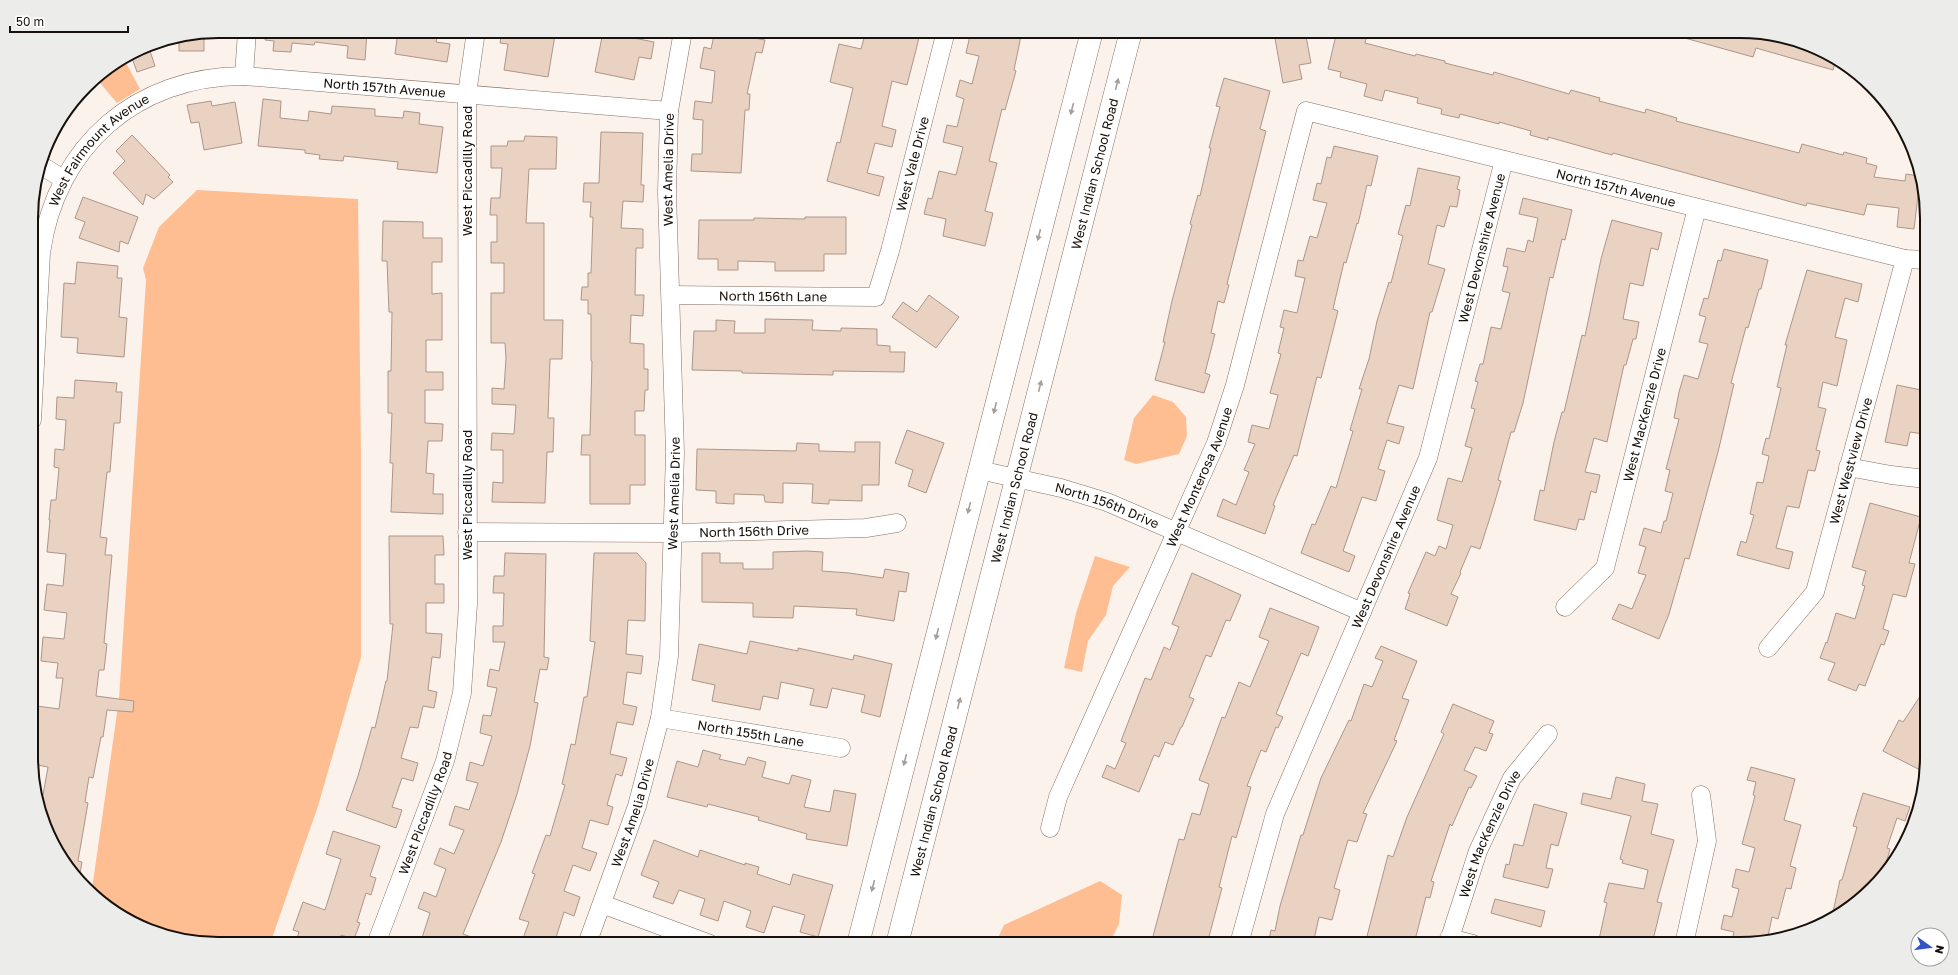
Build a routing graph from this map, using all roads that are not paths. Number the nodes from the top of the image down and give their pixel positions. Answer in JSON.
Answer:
{"nodes":[{"id":1,"x":247,"y":38,"type":"edge"},
{"id":2,"x":475,"y":38,"type":"edge"},
{"id":3,"x":682,"y":38,"type":"edge"},
{"id":4,"x":944,"y":38,"type":"edge"},
{"id":5,"x":1090,"y":38,"type":"edge"},
{"id":6,"x":1129,"y":38,"type":"edge"},
{"id":7,"x":244,"y":76,"type":"junction"},
{"id":8,"x":467,"y":94,"type":"junction"},
{"id":9,"x":669,"y":111,"type":"junction"},
{"id":10,"x":1306,"y":111,"type":"joint"},
{"id":11,"x":1504,"y":160,"type":"junction"},
{"id":12,"x":45,"y":168,"type":"edge"},
{"id":13,"x":63,"y":179,"type":"junction"},
{"id":14,"x":1697,"y":208,"type":"junction"},
{"id":15,"x":1905,"y":259,"type":"junction"},
{"id":16,"x":1920,"y":260,"type":"edge"},
{"id":17,"x":671,"y":296,"type":"junction"},
{"id":18,"x":876,"y":297,"type":"joint"},
{"id":19,"x":38,"y":307,"type":"edge"},
{"id":20,"x":1848,"y":467,"type":"junction"},
{"id":21,"x":979,"y":470,"type":"junction"},
{"id":22,"x":1016,"y":478,"type":"junction"},
{"id":23,"x":1920,"y":478,"type":"edge"},
{"id":24,"x":897,"y":523,"type":"dead end"},
{"id":25,"x":467,"y":532,"type":"junction"},
{"id":26,"x":673,"y":532,"type":"junction"},
{"id":27,"x":1177,"y":532,"type":"junction"},
{"id":28,"x":1565,"y":607,"type":"dead end"},
{"id":29,"x":1362,"y":612,"type":"junction"},
{"id":30,"x":1768,"y":648,"type":"dead end"},
{"id":31,"x":660,"y":718,"type":"junction"},
{"id":32,"x":1548,"y":734,"type":"dead end"},
{"id":33,"x":841,"y":748,"type":"dead end"},
{"id":34,"x":1701,"y":795,"type":"dead end"},
{"id":35,"x":1050,"y":828,"type":"dead end"},
{"id":36,"x":602,"y":904,"type":"junction"},
{"id":37,"x":379,"y":937,"type":"edge"},
{"id":38,"x":590,"y":937,"type":"edge"},
{"id":39,"x":691,"y":937,"type":"edge"},
{"id":40,"x":860,"y":937,"type":"edge"},
{"id":41,"x":899,"y":937,"type":"edge"},
{"id":42,"x":1241,"y":937,"type":"edge"},
{"id":43,"x":1450,"y":937,"type":"edge"},
{"id":44,"x":1686,"y":937,"type":"edge"}],
"edges":[{"from":1,"to":7,"type":"street"},
{"from":2,"to":8,"type":"street","name":"West Piccadilly Road"},
{"from":3,"to":9,"type":"street","name":"West Amelia Drive"},
{"from":4,"to":18,"type":"street","name":"West Vale Drive"},
{"from":5,"to":21,"type":"main road","one_way":true},
{"from":22,"to":6,"type":"main road","name":"West Indian School Road","one_way":true},
{"from":7,"to":8,"type":"street","name":"North 157th Avenue"},
{"from":7,"to":13,"type":"street","name":"West Fairmount Avenue"},
{"from":8,"to":9,"type":"street","name":"North 157th Avenue"},
{"from":8,"to":25,"type":"street","name":"West Piccadilly Road"},
{"from":9,"to":17,"type":"street","name":"West Amelia Drive"},
{"from":10,"to":11,"type":"street","name":"North 157th Avenue"},
{"from":10,"to":27,"type":"street","name":"West Monterosa Avenue"},
{"from":11,"to":14,"type":"street","name":"North 157th Avenue"},
{"from":11,"to":29,"type":"street","name":"West Devonshire Avenue"},
{"from":12,"to":13,"type":"street"},
{"from":13,"to":19,"type":"street","name":"West Fairmount Avenue"},
{"from":14,"to":15,"type":"street","name":"North 157th Avenue"},
{"from":14,"to":28,"type":"street","name":"West MacKenzie Drive"},
{"from":15,"to":16,"type":"street","name":"North 157th Avenue"},
{"from":15,"to":20,"type":"street","name":"West Westview Drive"},
{"from":17,"to":18,"type":"street","name":"North 156th Lane"},
{"from":17,"to":26,"type":"street","name":"West Amelia Drive"},
{"from":20,"to":23,"type":"street"},
{"from":20,"to":30,"type":"street","name":"West Westview Drive"},
{"from":21,"to":22,"type":"street","name":"North 156th Drive"},
{"from":21,"to":40,"type":"main road","one_way":true},
{"from":22,"to":27,"type":"street","name":"North 156th Drive"},
{"from":41,"to":22,"type":"main road","name":"West Indian School Road","one_way":true},
{"from":24,"to":26,"type":"street","name":"North 156th Drive"},
{"from":25,"to":26,"type":"street","name":"North 156th Drive"},
{"from":25,"to":37,"type":"street","name":"West Piccadilly Road"},
{"from":26,"to":31,"type":"street","name":"West Amelia Drive"},
{"from":27,"to":29,"type":"street","name":"North 156th Drive"},
{"from":27,"to":35,"type":"street","name":"West Monterosa Avenue"},
{"from":29,"to":42,"type":"street","name":"West Devonshire Avenue"},
{"from":31,"to":33,"type":"street","name":"North 155th Lane"},
{"from":31,"to":36,"type":"street","name":"West Amelia Drive"},
{"from":32,"to":43,"type":"street","name":"West MacKenzie Drive"},
{"from":34,"to":44,"type":"street"},
{"from":36,"to":38,"type":"street","name":"West Amelia Drive"},
{"from":36,"to":39,"type":"street"}]}
